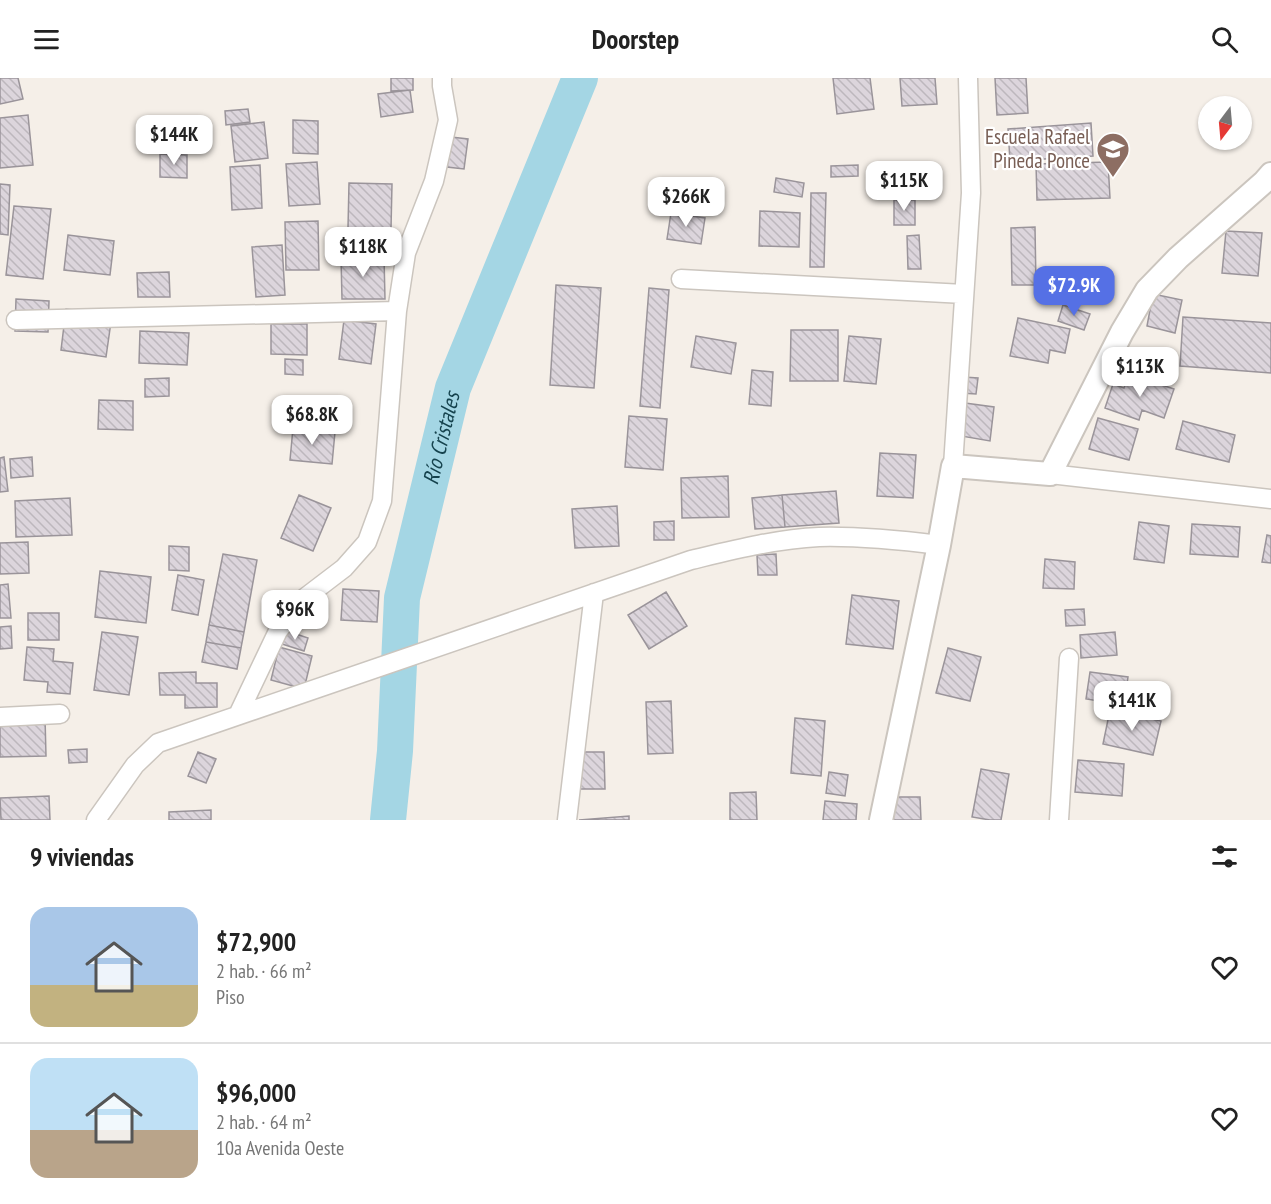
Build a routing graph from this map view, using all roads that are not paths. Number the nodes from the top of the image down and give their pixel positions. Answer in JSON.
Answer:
{"nodes":[{"id":1,"x":442,"y":78,"type":"edge"},
{"id":2,"x":968,"y":78,"type":"edge"},
{"id":3,"x":1271,"y":174,"type":"edge"},
{"id":4,"x":681,"y":279,"type":"dead end"},
{"id":5,"x":964,"y":294,"type":"junction"},
{"id":6,"x":397,"y":311,"type":"junction"},
{"id":7,"x":16,"y":320,"type":"dead end"},
{"id":8,"x":953,"y":466,"type":"junction"},
{"id":9,"x":1050,"y":474,"type":"junction"},
{"id":10,"x":1271,"y":499,"type":"edge"},
{"id":11,"x":939,"y":545,"type":"junction"},
{"id":12,"x":594,"y":593,"type":"junction"},
{"id":13,"x":1069,"y":658,"type":"dead end"},
{"id":14,"x":60,"y":714,"type":"dead end"},
{"id":15,"x":238,"y":715,"type":"junction"},
{"id":16,"x":0,"y":717,"type":"edge"},
{"id":17,"x":96,"y":820,"type":"edge"},
{"id":18,"x":567,"y":820,"type":"edge"},
{"id":19,"x":881,"y":820,"type":"edge"},
{"id":20,"x":1059,"y":820,"type":"edge"}],
"edges":[{"from":1,"to":6,"type":"street"},
{"from":2,"to":5,"type":"street"},
{"from":3,"to":9,"type":"street"},
{"from":4,"to":5,"type":"street"},
{"from":5,"to":8,"type":"street"},
{"from":6,"to":7,"type":"street"},
{"from":6,"to":15,"type":"street"},
{"from":8,"to":9,"type":"street"},
{"from":8,"to":11,"type":"street"},
{"from":9,"to":10,"type":"street"},
{"from":11,"to":12,"type":"street"},
{"from":11,"to":19,"type":"street"},
{"from":12,"to":15,"type":"street"},
{"from":12,"to":18,"type":"street"},
{"from":13,"to":20,"type":"street"},
{"from":14,"to":16,"type":"street"},
{"from":15,"to":17,"type":"street"}]}
